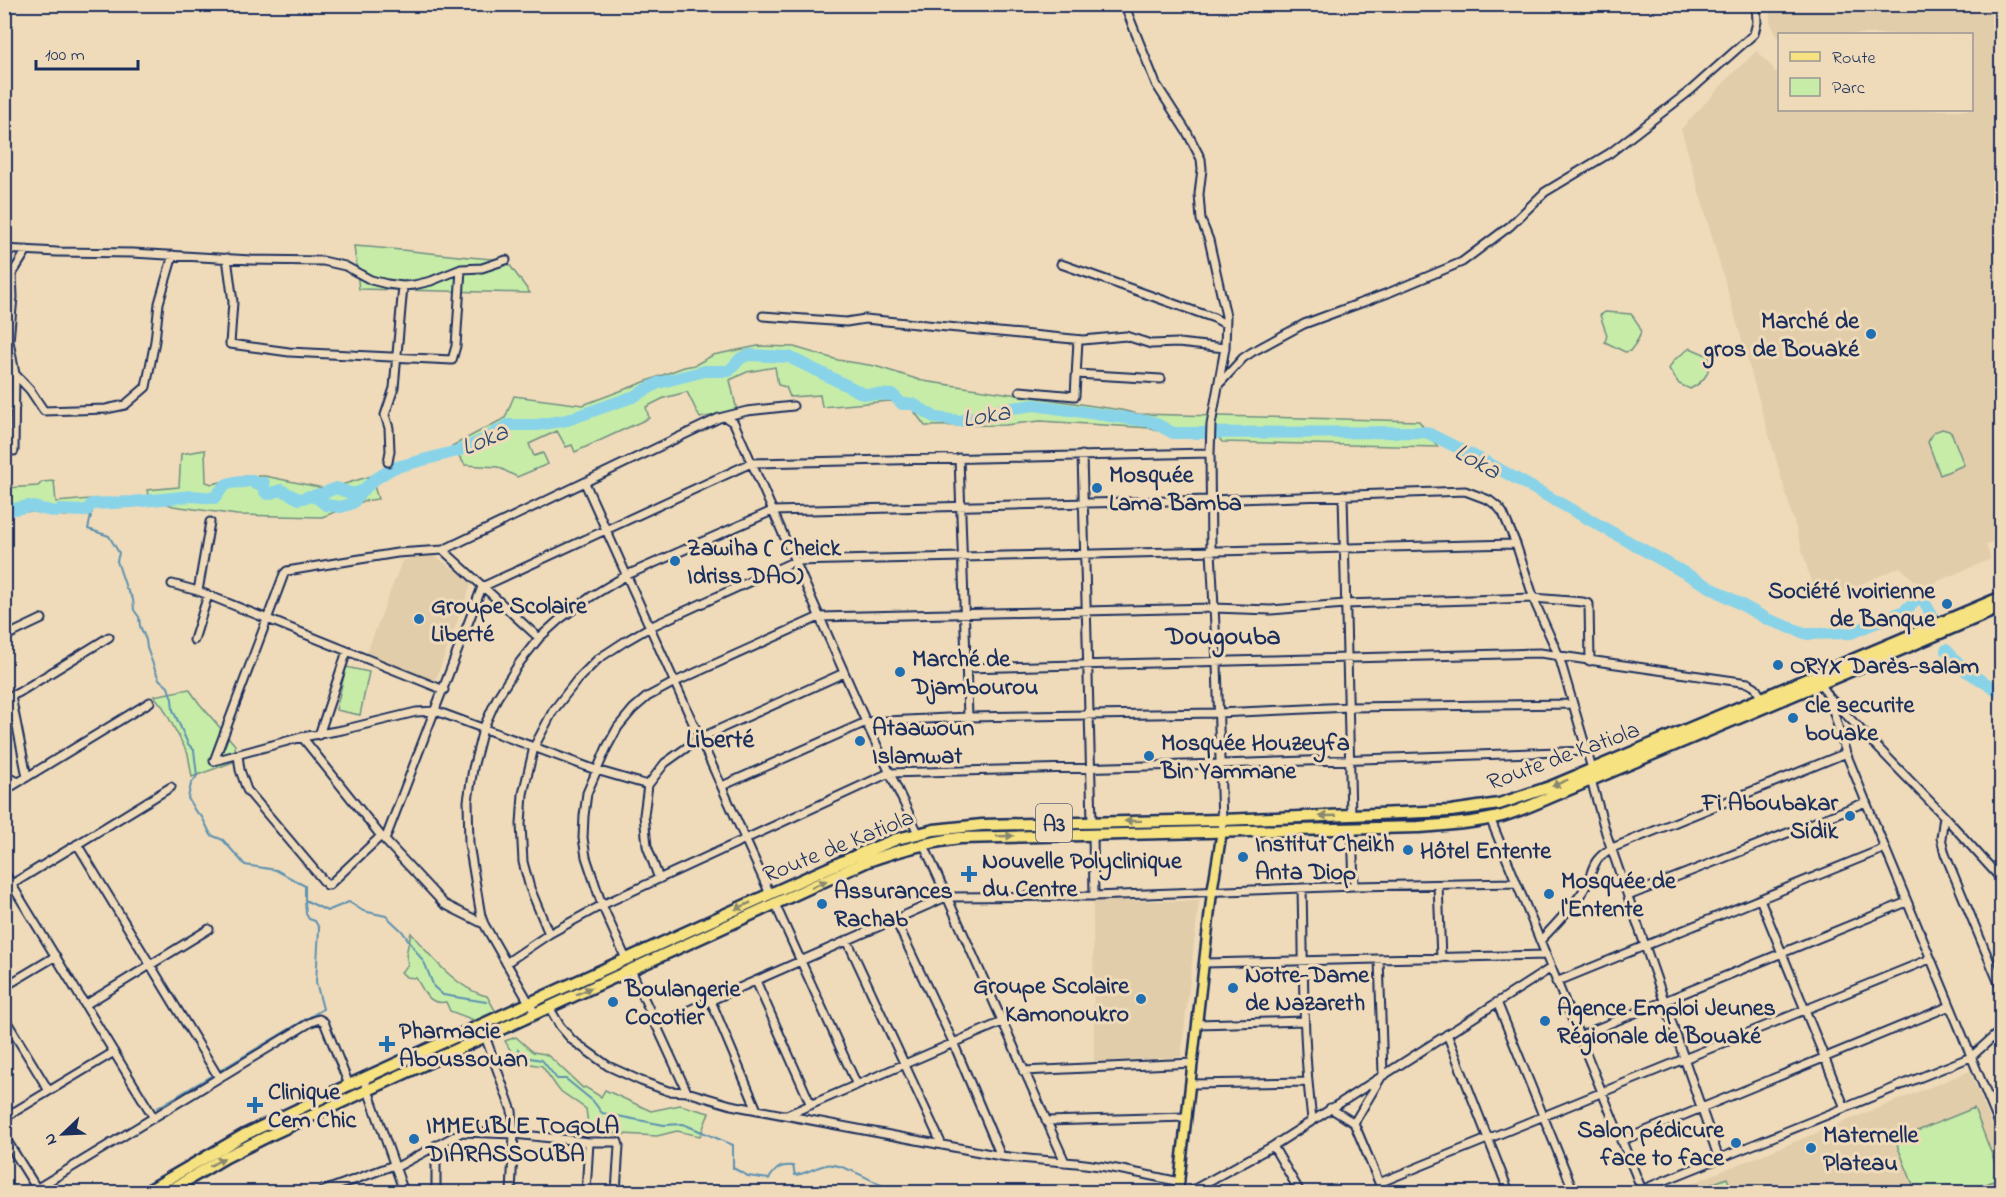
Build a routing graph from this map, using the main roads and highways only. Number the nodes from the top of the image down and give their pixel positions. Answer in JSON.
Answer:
{"nodes":[{"id":1,"x":2001,"y":597,"type":"edge"},
{"id":2,"x":2001,"y":607,"type":"edge"},
{"id":3,"x":1819,"y":680,"type":"junction"},
{"id":4,"x":1592,"y":775,"type":"junction"},
{"id":5,"x":1222,"y":825,"type":"junction"},
{"id":6,"x":920,"y":838,"type":"junction"},
{"id":7,"x":532,"y":1008,"type":"junction"},
{"id":8,"x":146,"y":1192,"type":"edge"},
{"id":9,"x":167,"y":1192,"type":"edge"},
{"id":10,"x":1178,"y":1192,"type":"edge"}],
"edges":[{"from":1,"to":3,"type":"highway","name":"Route de Katiola","number":"A3"},
{"from":2,"to":3,"type":"highway","name":"Route de Katiola","number":"A3"},
{"from":3,"to":4,"type":"highway","name":"Route de Katiola","number":"A3"},
{"from":3,"to":4,"type":"highway","name":"Route de Katiola","number":"A3"},
{"from":4,"to":5,"type":"highway","name":"Route de Katiola","number":"A3","one_way":true},
{"from":4,"to":5,"type":"highway","name":"Route de Katiola","number":"A3"},
{"from":5,"to":6,"type":"highway","name":"Route de Katiola","number":"A3"},
{"from":5,"to":10,"type":"main road"},
{"from":6,"to":7,"type":"highway","name":"Route de Katiola","number":"A3","one_way":true},
{"from":7,"to":6,"type":"highway","name":"Route de Katiola","number":"A3","one_way":true},
{"from":7,"to":8,"type":"highway","name":"Route de Katiola","number":"A3"},
{"from":9,"to":7,"type":"highway","name":"Route de Katiola","number":"A3","one_way":true}]}
